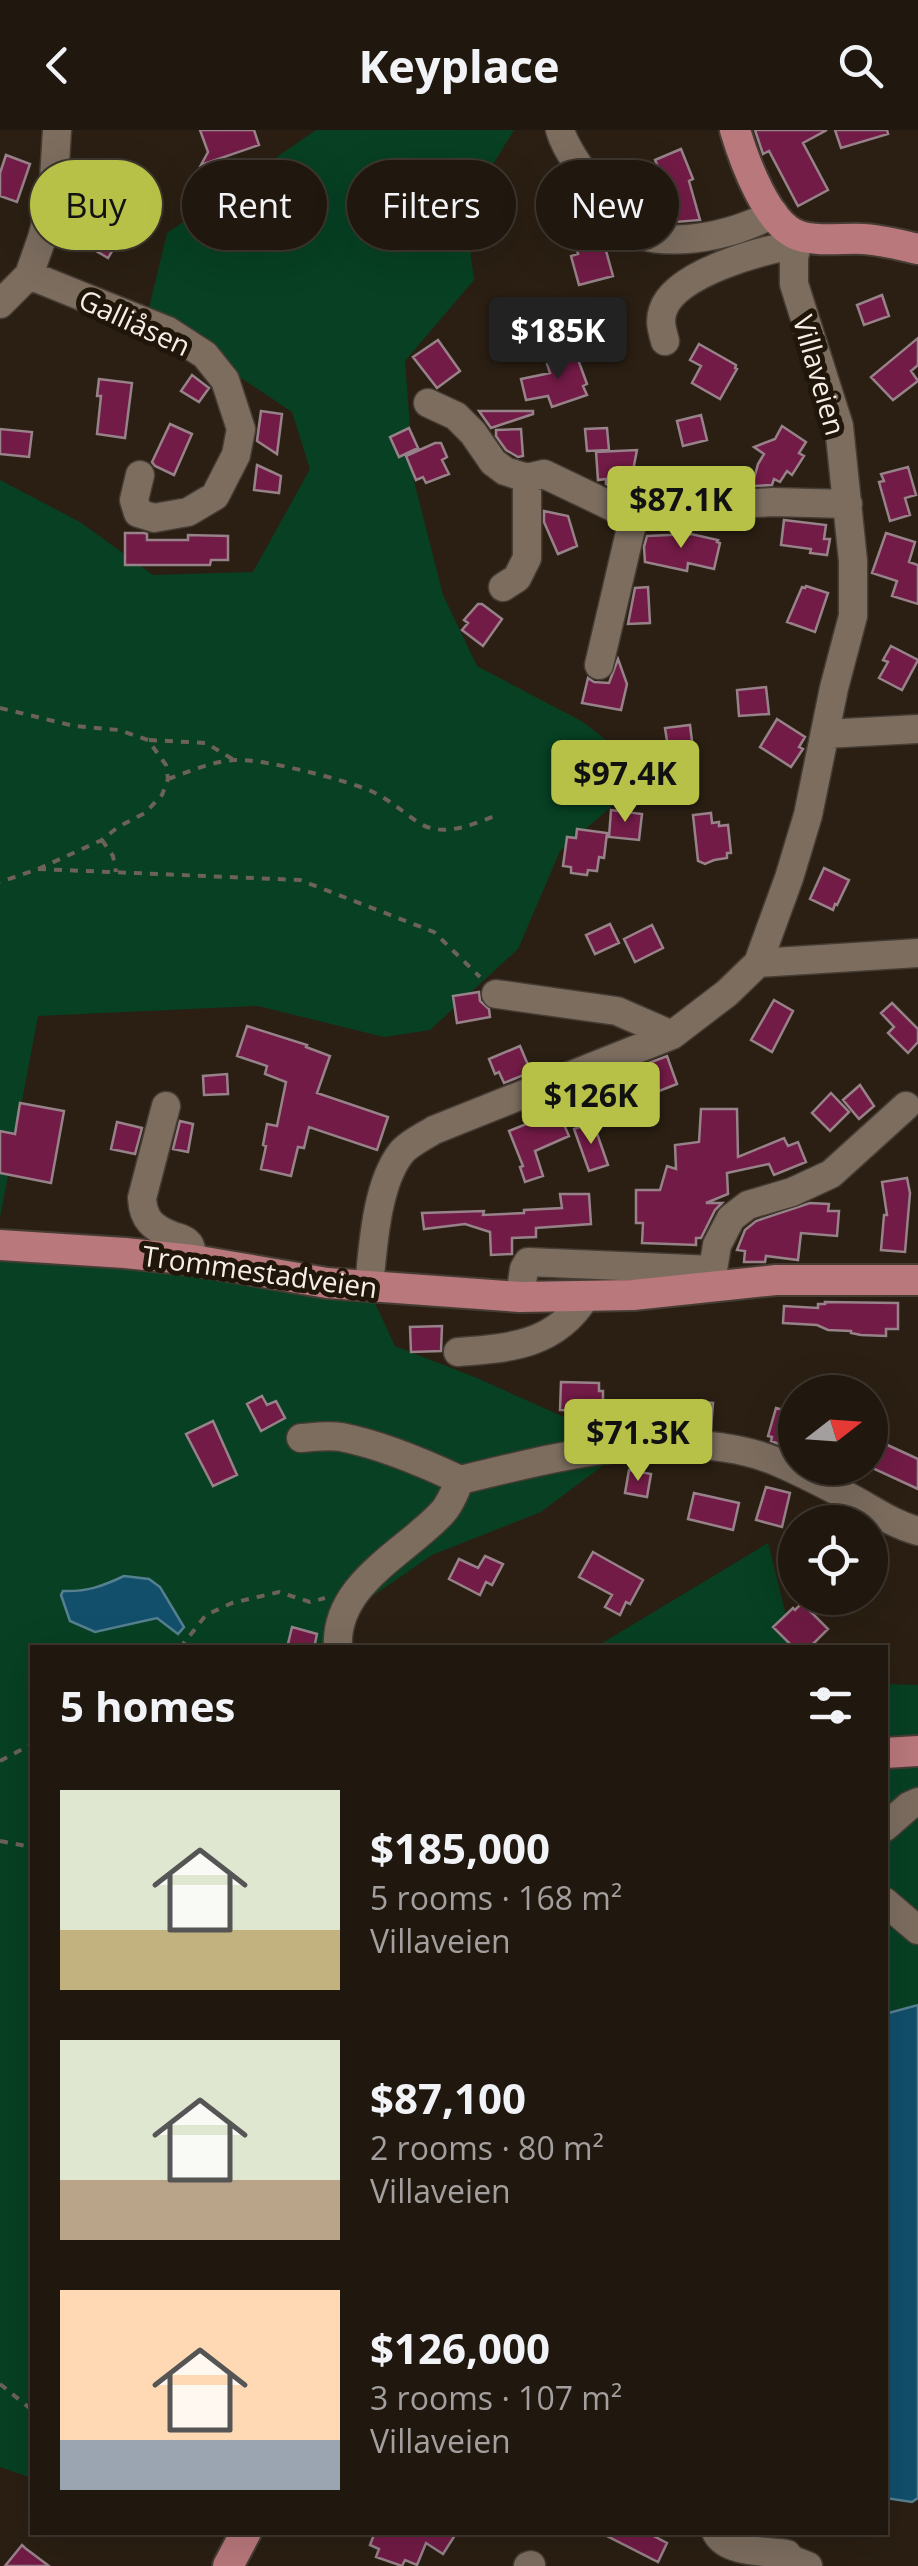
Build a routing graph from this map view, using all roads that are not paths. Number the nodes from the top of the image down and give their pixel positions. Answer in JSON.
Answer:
{"nodes":[{"id":1,"x":57,"y":130,"type":"edge"},
{"id":2,"x":560,"y":130,"type":"edge"},
{"id":3,"x":735,"y":130,"type":"edge"},
{"id":4,"x":774,"y":213,"type":"junction"},
{"id":5,"x":798,"y":240,"type":"junction"},
{"id":6,"x":918,"y":249,"type":"edge"},
{"id":7,"x":29,"y":275,"type":"junction"},
{"id":8,"x":0,"y":304,"type":"edge"},
{"id":9,"x":665,"y":341,"type":"dead end"},
{"id":10,"x":428,"y":402,"type":"dead end"},
{"id":11,"x":140,"y":476,"type":"dead end"},
{"id":12,"x":527,"y":478,"type":"junction"},
{"id":13,"x":848,"y":504,"type":"junction"},
{"id":14,"x":636,"y":511,"type":"junction"},
{"id":15,"x":503,"y":587,"type":"dead end"},
{"id":16,"x":599,"y":665,"type":"dead end"},
{"id":17,"x":918,"y":728,"type":"edge"},
{"id":18,"x":825,"y":734,"type":"junction"},
{"id":19,"x":918,"y":953,"type":"edge"},
{"id":20,"x":758,"y":963,"type":"junction"},
{"id":21,"x":496,"y":994,"type":"road end"},
{"id":22,"x":672,"y":1035,"type":"junction"},
{"id":23,"x":166,"y":1106,"type":"dead end"},
{"id":24,"x":906,"y":1106,"type":"dead end"},
{"id":25,"x":0,"y":1245,"type":"edge"},
{"id":26,"x":194,"y":1260,"type":"junction"},
{"id":27,"x":714,"y":1278,"type":"junction"},
{"id":28,"x":918,"y":1280,"type":"edge"},
{"id":29,"x":370,"y":1286,"type":"junction"},
{"id":30,"x":586,"y":1296,"type":"junction"},
{"id":31,"x":520,"y":1297,"type":"junction"},
{"id":32,"x":458,"y":1352,"type":"dead end"},
{"id":33,"x":301,"y":1438,"type":"dead end"},
{"id":34,"x":460,"y":1480,"type":"junction"},
{"id":35,"x":918,"y":1531,"type":"edge"},
{"id":36,"x":338,"y":1645,"type":"edge"},
{"id":37,"x":918,"y":1752,"type":"edge"},
{"id":38,"x":888,"y":1753,"type":"edge"},
{"id":39,"x":918,"y":1802,"type":"edge"},
{"id":40,"x":888,"y":1824,"type":"edge"},
{"id":41,"x":888,"y":1905,"type":"edge"},
{"id":42,"x":918,"y":1930,"type":"edge"},
{"id":43,"x":244,"y":2535,"type":"edge"},
{"id":44,"x":717,"y":2535,"type":"edge"},
{"id":45,"x":787,"y":2564,"type":"edge"},
{"id":46,"x":228,"y":2566,"type":"edge"}],
"edges":[{"from":1,"to":7,"type":"street"},
{"from":2,"to":4,"type":"street"},
{"from":3,"to":4,"type":"main road"},
{"from":4,"to":5,"type":"main road"},
{"from":5,"to":6,"type":"main road"},
{"from":5,"to":9,"type":"street"},
{"from":5,"to":13,"type":"street","name":"Villaveien"},
{"from":7,"to":8,"type":"street"},
{"from":7,"to":11,"type":"street","name":"Galliåsen"},
{"from":10,"to":12,"type":"street"},
{"from":12,"to":14,"type":"street"},
{"from":12,"to":15,"type":"street"},
{"from":13,"to":14,"type":"street"},
{"from":13,"to":18,"type":"street","name":"Villaveien"},
{"from":14,"to":16,"type":"street"},
{"from":17,"to":18,"type":"street"},
{"from":18,"to":20,"type":"street","name":"Villaveien"},
{"from":19,"to":20,"type":"street"},
{"from":20,"to":22,"type":"street","name":"Villaveien"},
{"from":21,"to":22,"type":"street"},
{"from":22,"to":29,"type":"street","name":"Villaveien"},
{"from":23,"to":26,"type":"street"},
{"from":24,"to":27,"type":"street"},
{"from":25,"to":26,"type":"main road","name":"Trommestadveien"},
{"from":26,"to":29,"type":"main road","name":"Trommestadveien"},
{"from":27,"to":28,"type":"main road","name":"Trommestadveien"},
{"from":27,"to":30,"type":"main road","name":"Trommestadveien"},
{"from":27,"to":31,"type":"street","name":"Trommestadveien"},
{"from":29,"to":31,"type":"main road","name":"Trommestadveien"},
{"from":30,"to":31,"type":"main road","name":"Trommestadveien"},
{"from":30,"to":32,"type":"street"},
{"from":33,"to":34,"type":"street"},
{"from":34,"to":35,"type":"street"},
{"from":34,"to":36,"type":"street"},
{"from":37,"to":38,"type":"main road"},
{"from":39,"to":40,"type":"street"},
{"from":41,"to":42,"type":"street"},
{"from":43,"to":46,"type":"main road"},
{"from":44,"to":45,"type":"street"}]}
